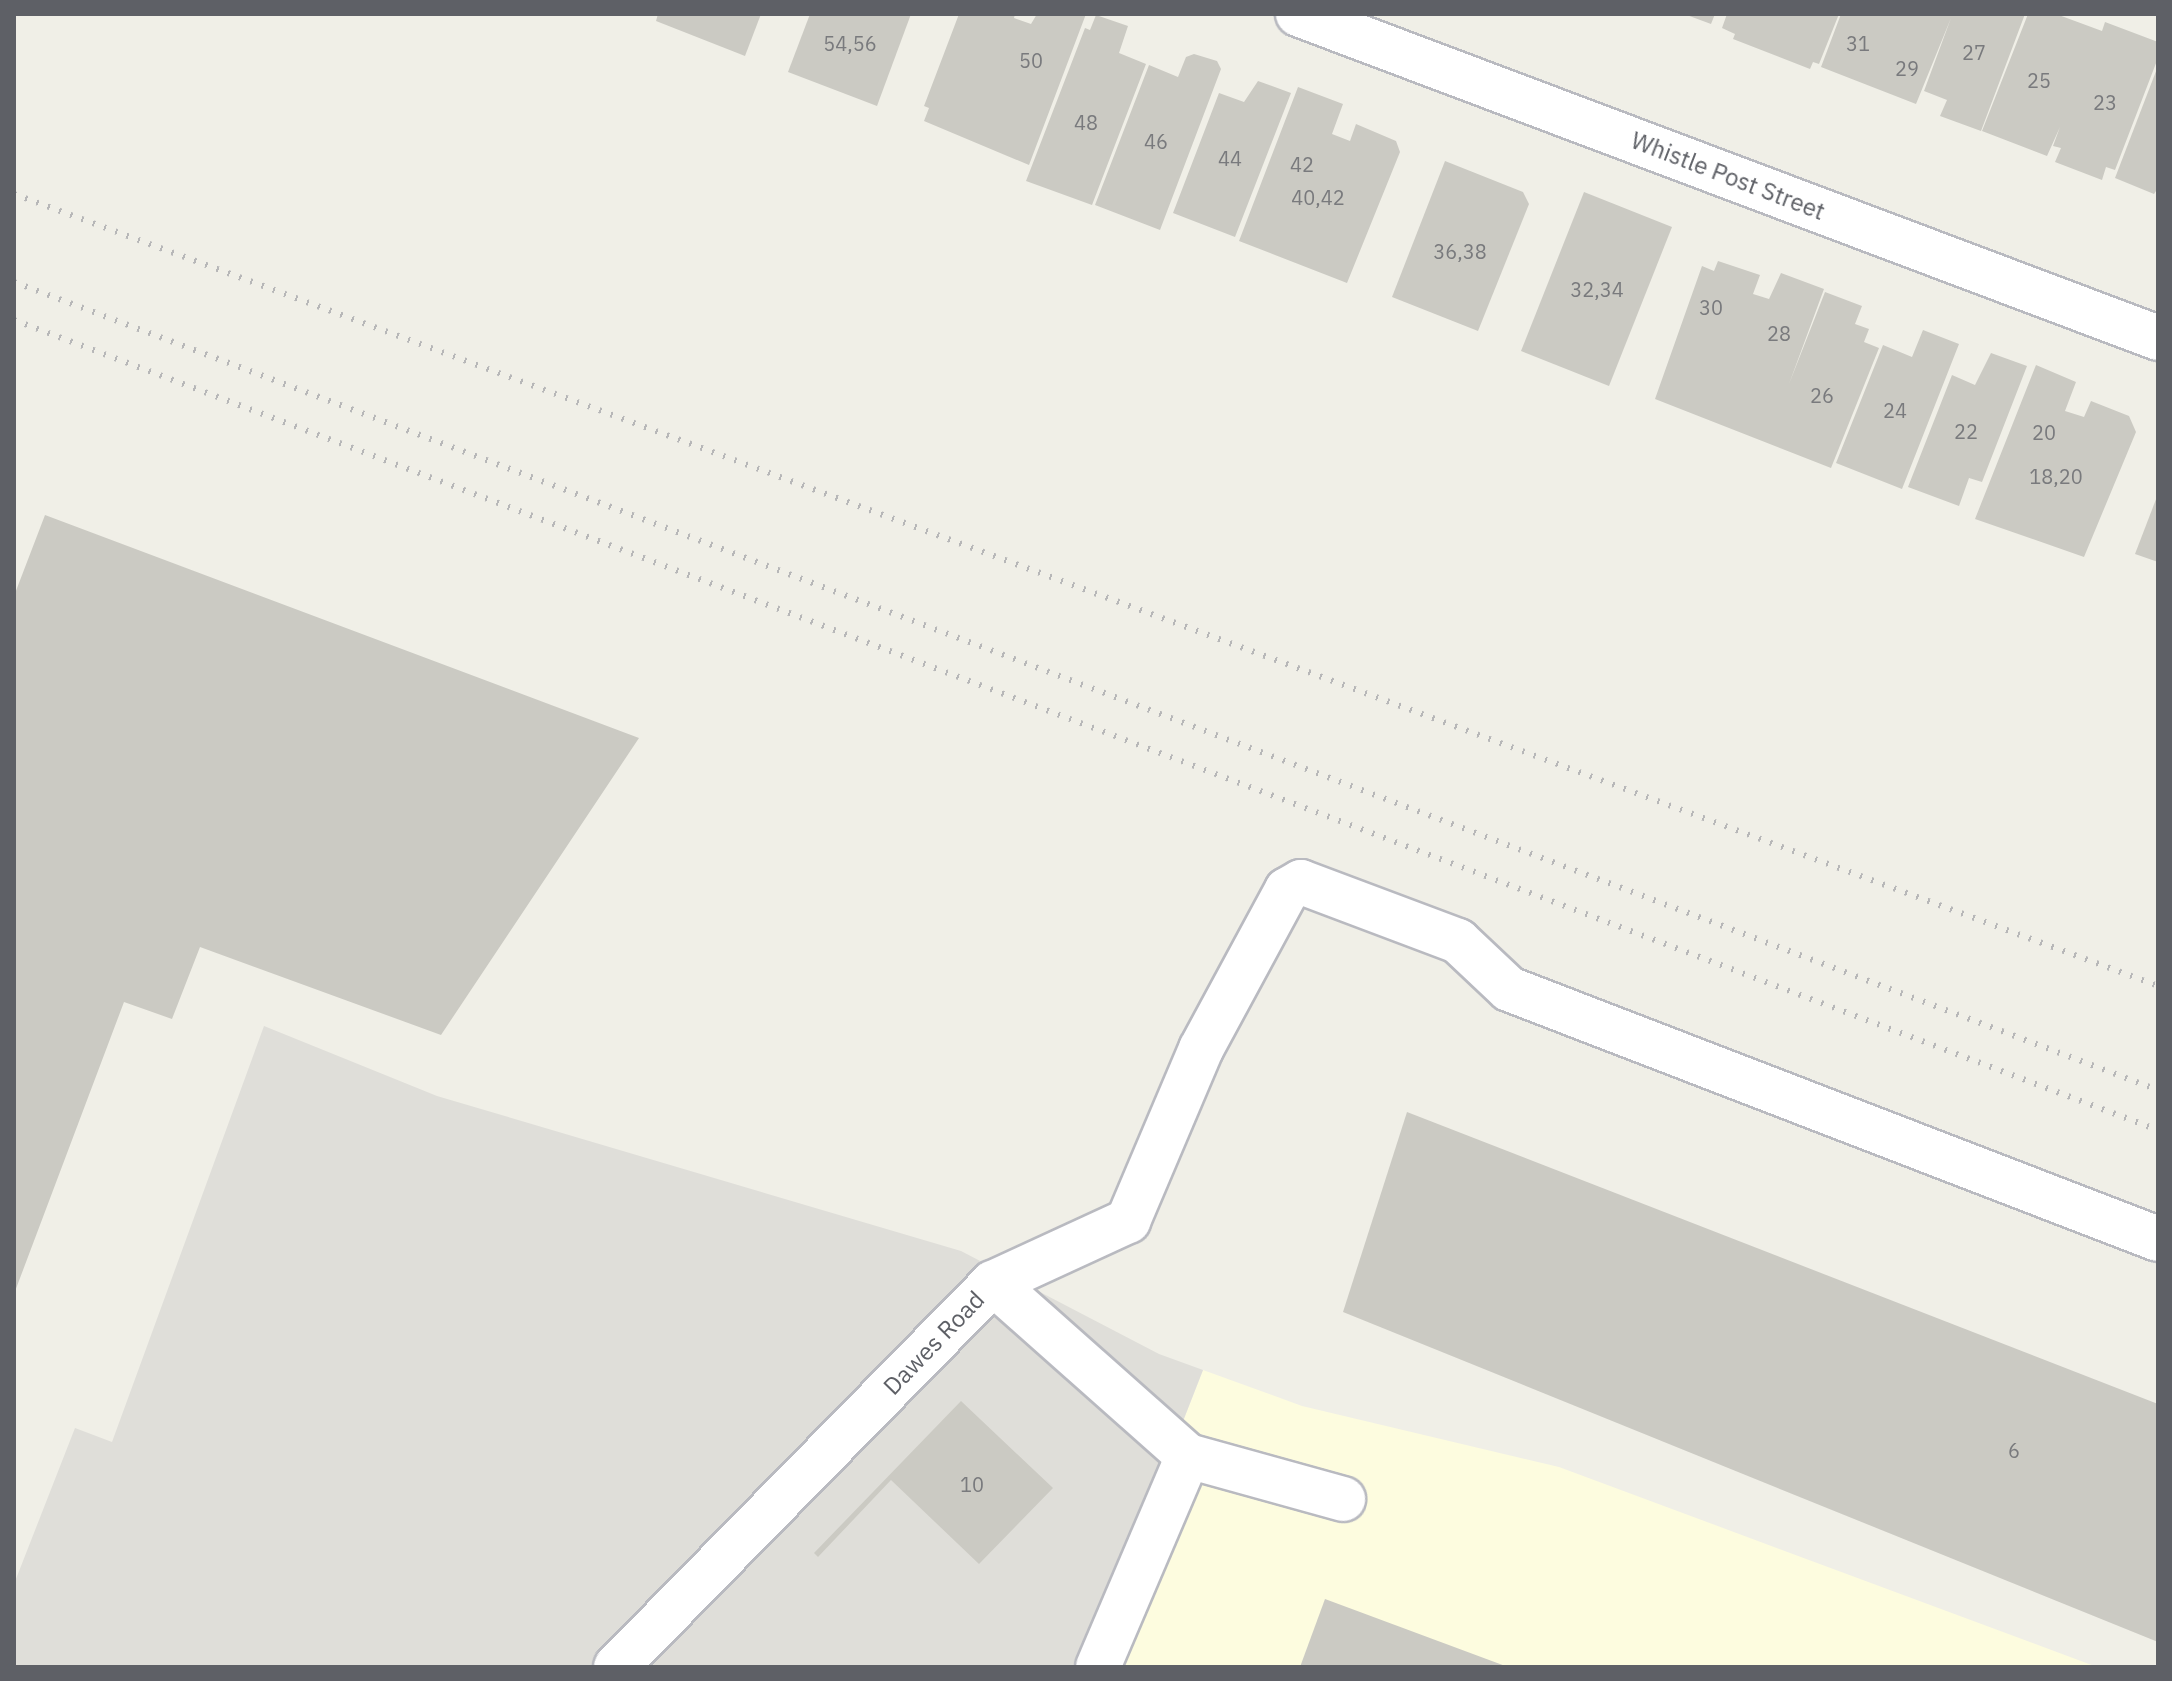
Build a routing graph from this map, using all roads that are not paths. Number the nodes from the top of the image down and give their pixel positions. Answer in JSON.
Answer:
{"nodes":[{"id":1,"x":1298,"y":14,"type":"edge"},
{"id":2,"x":2158,"y":338,"type":"edge"},
{"id":3,"x":2158,"y":1239,"type":"edge"},
{"id":4,"x":993,"y":1283,"type":"junction"},
{"id":5,"x":1188,"y":1456,"type":"junction"},
{"id":6,"x":1343,"y":1499,"type":"dead end"},
{"id":7,"x":616,"y":1667,"type":"edge"},
{"id":8,"x":1098,"y":1667,"type":"edge"}],
"edges":[{"from":1,"to":2,"type":"street","name":"Whistle Post Street"},
{"from":3,"to":4,"type":"street","name":"Dawes Road"},
{"from":4,"to":5,"type":"street"},
{"from":4,"to":7,"type":"street","name":"Dawes Road"},
{"from":5,"to":6,"type":"street"},
{"from":5,"to":8,"type":"street"}]}
